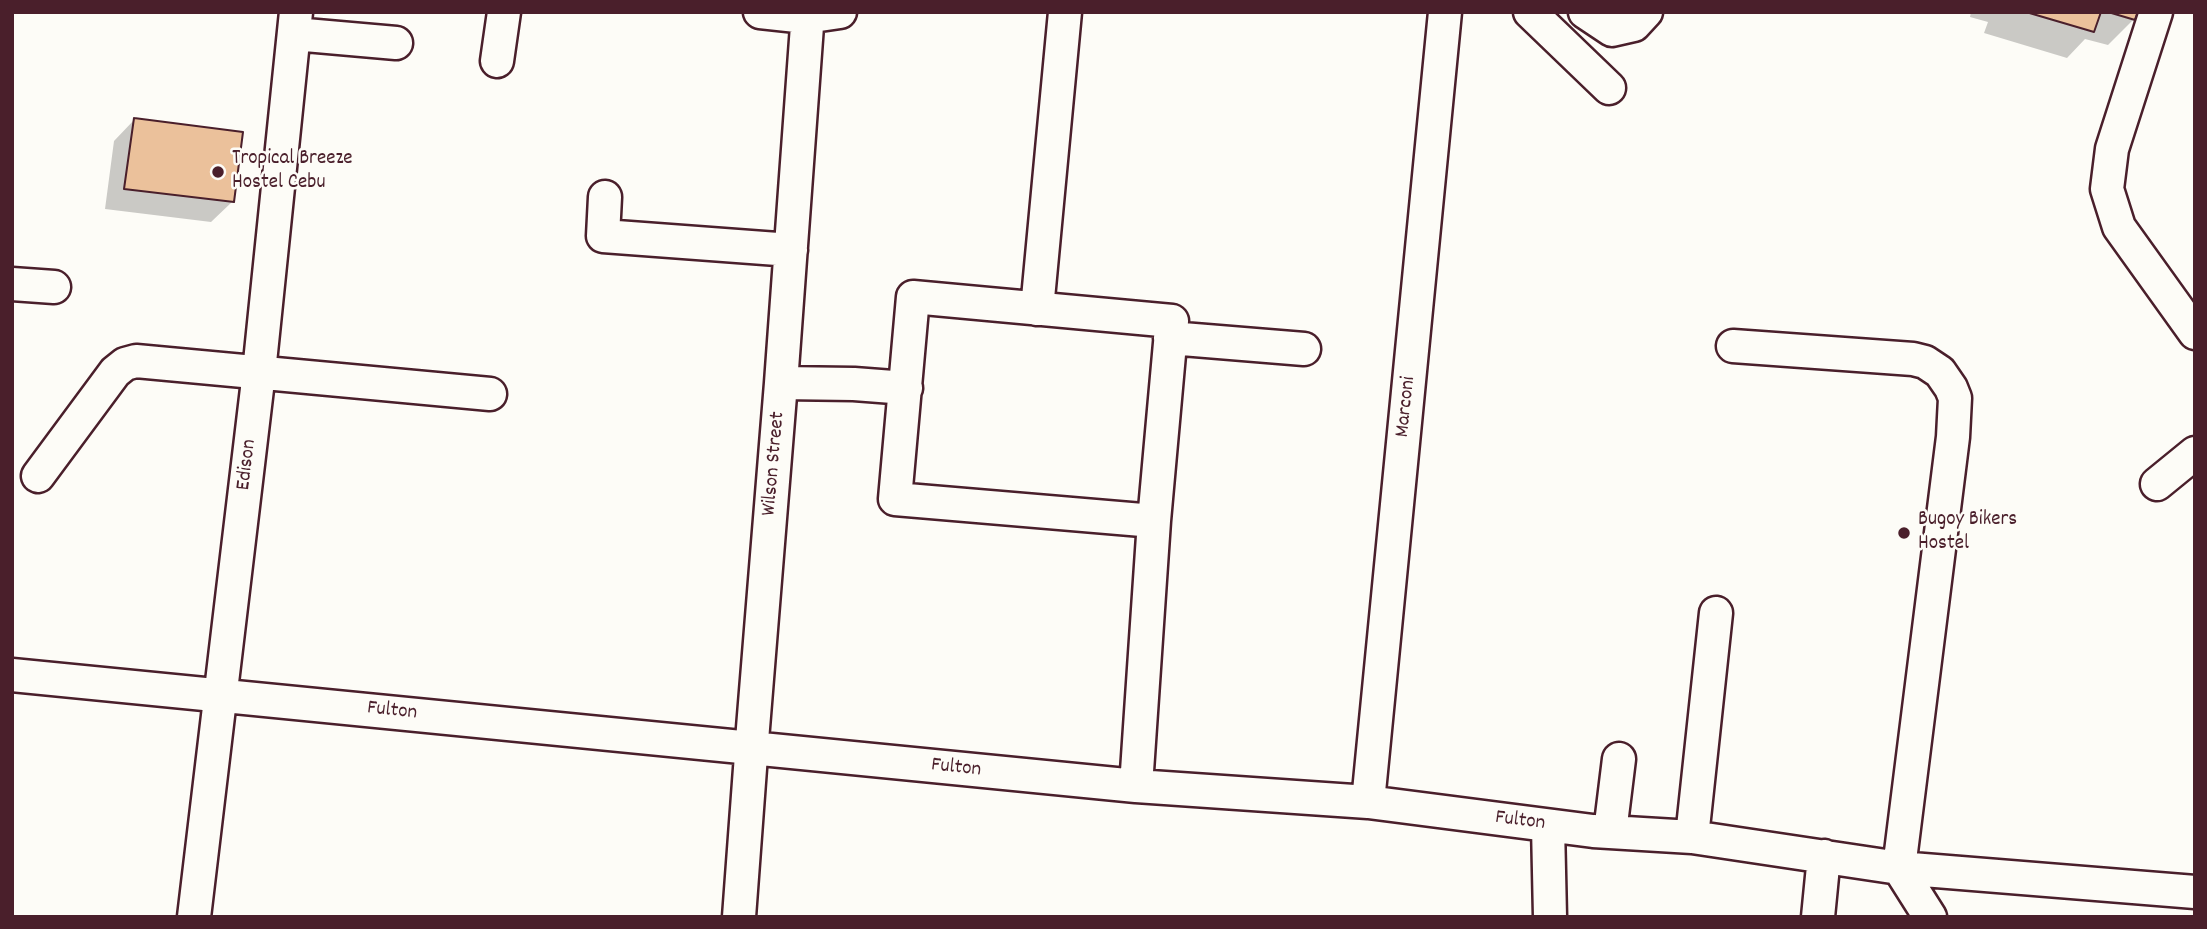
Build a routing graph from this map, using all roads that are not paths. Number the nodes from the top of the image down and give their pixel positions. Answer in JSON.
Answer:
{"nodes":[{"id":1,"x":504,"y":12,"type":"edge"},
{"id":2,"x":760,"y":12,"type":"edge"},
{"id":3,"x":839,"y":12,"type":"edge"},
{"id":4,"x":1065,"y":12,"type":"edge"},
{"id":5,"x":1445,"y":12,"type":"edge"},
{"id":6,"x":1530,"y":12,"type":"edge"},
{"id":7,"x":1584,"y":12,"type":"edge"},
{"id":8,"x":1646,"y":12,"type":"edge"},
{"id":9,"x":2155,"y":12,"type":"edge"},
{"id":10,"x":807,"y":15,"type":"edge"},
{"id":11,"x":295,"y":23,"type":"edge"},
{"id":12,"x":396,"y":43,"type":"dead end"},
{"id":13,"x":497,"y":61,"type":"dead end"},
{"id":14,"x":1609,"y":88,"type":"dead end"},
{"id":15,"x":605,"y":197,"type":"dead end"},
{"id":16,"x":791,"y":250,"type":"junction"},
{"id":17,"x":12,"y":284,"type":"edge"},
{"id":18,"x":54,"y":287,"type":"dead end"},
{"id":19,"x":1037,"y":309,"type":"junction"},
{"id":20,"x":2195,"y":333,"type":"edge"},
{"id":21,"x":1170,"y":338,"type":"junction"},
{"id":22,"x":1732,"y":345,"type":"dead end"},
{"id":23,"x":1304,"y":349,"type":"dead end"},
{"id":24,"x":259,"y":372,"type":"junction"},
{"id":25,"x":781,"y":383,"type":"junction"},
{"id":26,"x":905,"y":388,"type":"junction"},
{"id":27,"x":490,"y":394,"type":"dead end"},
{"id":28,"x":2195,"y":453,"type":"edge"},
{"id":29,"x":38,"y":476,"type":"dead end"},
{"id":30,"x":2157,"y":484,"type":"dead end"},
{"id":31,"x":1154,"y":521,"type":"junction"},
{"id":32,"x":1716,"y":613,"type":"dead end"},
{"id":33,"x":12,"y":675,"type":"edge"},
{"id":34,"x":221,"y":695,"type":"junction"},
{"id":35,"x":751,"y":747,"type":"junction"},
{"id":36,"x":1619,"y":759,"type":"dead end"},
{"id":37,"x":1136,"y":786,"type":"junction"},
{"id":38,"x":1368,"y":802,"type":"junction"},
{"id":39,"x":1548,"y":826,"type":"junction"},
{"id":40,"x":1610,"y":832,"type":"junction"},
{"id":41,"x":1692,"y":837,"type":"junction"},
{"id":42,"x":1824,"y":856,"type":"junction"},
{"id":43,"x":1899,"y":868,"type":"junction"},
{"id":44,"x":2195,"y":892,"type":"edge"},
{"id":45,"x":194,"y":917,"type":"edge"},
{"id":46,"x":739,"y":917,"type":"edge"},
{"id":47,"x":1550,"y":917,"type":"edge"},
{"id":48,"x":1818,"y":917,"type":"edge"},
{"id":49,"x":1930,"y":917,"type":"edge"}],
"edges":[{"from":1,"to":13,"type":"street"},
{"from":2,"to":10,"type":"street"},
{"from":3,"to":10,"type":"street"},
{"from":4,"to":19,"type":"street"},
{"from":5,"to":38,"type":"street","name":"Marconi"},
{"from":6,"to":14,"type":"street"},
{"from":7,"to":8,"type":"street"},
{"from":9,"to":20,"type":"street"},
{"from":10,"to":16,"type":"street","name":"Wilson Street"},
{"from":11,"to":12,"type":"street"},
{"from":11,"to":24,"type":"street","name":"Edison"},
{"from":15,"to":16,"type":"street"},
{"from":16,"to":25,"type":"street","name":"Wilson Street"},
{"from":17,"to":18,"type":"street"},
{"from":19,"to":21,"type":"street"},
{"from":19,"to":26,"type":"street"},
{"from":21,"to":23,"type":"street"},
{"from":21,"to":31,"type":"street"},
{"from":22,"to":43,"type":"street"},
{"from":24,"to":27,"type":"street"},
{"from":24,"to":29,"type":"street"},
{"from":24,"to":34,"type":"street","name":"Edison"},
{"from":25,"to":26,"type":"street"},
{"from":25,"to":35,"type":"street","name":"Wilson Street"},
{"from":26,"to":31,"type":"street"},
{"from":28,"to":30,"type":"street"},
{"from":31,"to":37,"type":"street"},
{"from":32,"to":41,"type":"street"},
{"from":33,"to":34,"type":"street","name":"Fulton"},
{"from":34,"to":35,"type":"street","name":"Fulton"},
{"from":34,"to":45,"type":"street","name":"Edison"},
{"from":35,"to":37,"type":"street","name":"Fulton"},
{"from":35,"to":46,"type":"street","name":"Wilson Street"},
{"from":36,"to":40,"type":"street"},
{"from":37,"to":38,"type":"street","name":"Fulton"},
{"from":38,"to":39,"type":"street","name":"Fulton"},
{"from":39,"to":40,"type":"street","name":"Fulton"},
{"from":39,"to":47,"type":"street"},
{"from":40,"to":41,"type":"street","name":"Fulton"},
{"from":41,"to":42,"type":"street","name":"Fulton"},
{"from":42,"to":43,"type":"street","name":"Fulton"},
{"from":42,"to":48,"type":"street"},
{"from":43,"to":44,"type":"street","name":"Fulton"},
{"from":43,"to":49,"type":"street"}]}
